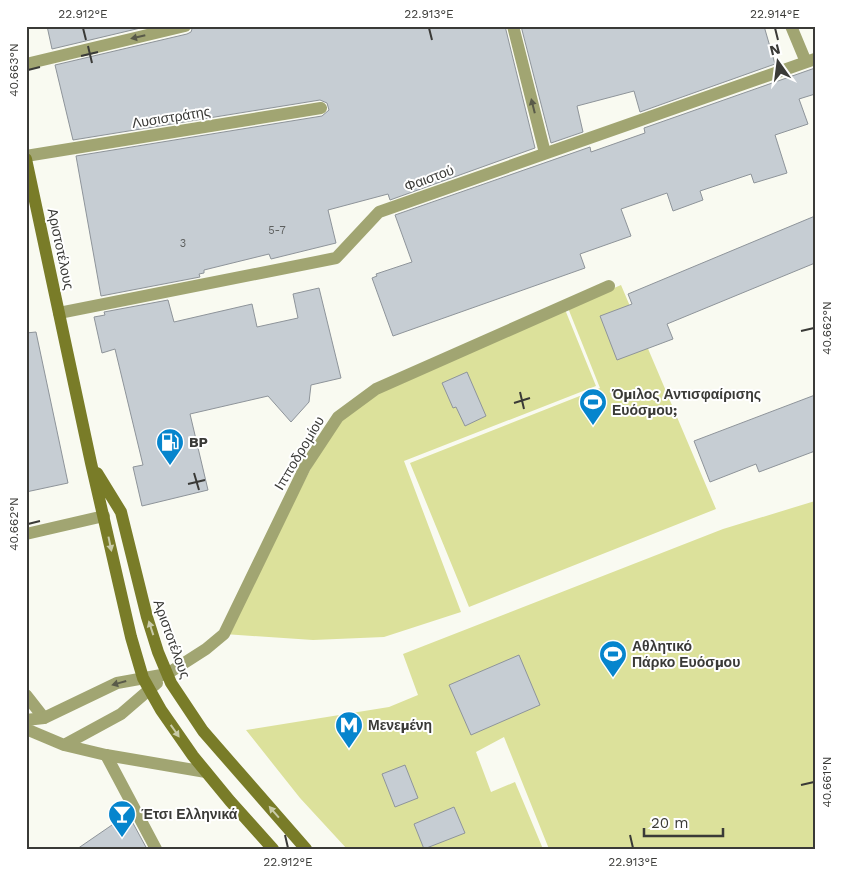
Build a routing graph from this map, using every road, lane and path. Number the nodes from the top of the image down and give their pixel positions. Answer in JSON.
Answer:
{"nodes":[{"id":1,"x":185,"y":26,"type":"edge"},
{"id":2,"x":513,"y":26,"type":"edge"},
{"id":3,"x":791,"y":26,"type":"edge"},
{"id":4,"x":810,"y":61,"type":"edge"},
{"id":5,"x":26,"y":64,"type":"edge"},
{"id":6,"x":321,"y":108,"type":"dead end"},
{"id":7,"x":545,"y":153,"type":"junction"},
{"id":8,"x":26,"y":157,"type":"edge"},
{"id":9,"x":609,"y":286,"type":"dead end"},
{"id":10,"x":59,"y":313,"type":"junction"},
{"id":11,"x":91,"y":463,"type":"junction"},
{"id":12,"x":104,"y":516,"type":"junction"},
{"id":13,"x":26,"y":534,"type":"edge"},
{"id":14,"x":167,"y":674,"type":"junction"},
{"id":15,"x":143,"y":678,"type":"junction"},
{"id":16,"x":149,"y":690,"type":"junction"},
{"id":17,"x":26,"y":695,"type":"edge"},
{"id":18,"x":44,"y":718,"type":"junction"},
{"id":19,"x":26,"y":720,"type":"edge"},
{"id":20,"x":26,"y":729,"type":"edge"},
{"id":21,"x":64,"y":745,"type":"junction"},
{"id":22,"x":106,"y":755,"type":"junction"},
{"id":23,"x":206,"y":772,"type":"junction"},
{"id":24,"x":156,"y":849,"type":"edge"},
{"id":25,"x":273,"y":849,"type":"edge"},
{"id":26,"x":306,"y":849,"type":"edge"}],
"edges":[{"from":1,"to":5,"type":"street","one_way":true},
{"from":7,"to":2,"type":"street","one_way":true},
{"from":3,"to":4,"type":"street"},
{"from":4,"to":7,"type":"street","name":"Φαιστού"},
{"from":6,"to":8,"type":"street","name":"Λυσιστράτης"},
{"from":7,"to":10,"type":"street","name":"Φαιστού"},
{"from":8,"to":10,"type":"main road","name":"Αριστοτέλους"},
{"from":9,"to":14,"type":"street","name":"Ιπποδρομίου"},
{"from":10,"to":11,"type":"main road","name":"Αριστοτέλους"},
{"from":11,"to":12,"type":"main road","name":"Αριστοτέλους"},
{"from":14,"to":11,"type":"main road","name":"Αριστοτέλους","one_way":true},
{"from":12,"to":13,"type":"street"},
{"from":12,"to":15,"type":"main road","name":"Αριστοτέλους","one_way":true},
{"from":14,"to":15,"type":"street"},
{"from":14,"to":16,"type":"street"},
{"from":26,"to":14,"type":"main road","name":"Αριστοτέλους","one_way":true},
{"from":15,"to":16,"type":"main road","name":"Αριστοτέλους"},
{"from":15,"to":18,"type":"street","one_way":true},
{"from":16,"to":21,"type":"street"},
{"from":16,"to":23,"type":"main road","name":"Αριστοτέλους","one_way":true},
{"from":17,"to":18,"type":"street"},
{"from":18,"to":19,"type":"street"},
{"from":18,"to":21,"type":"street"},
{"from":20,"to":21,"type":"street"},
{"from":21,"to":22,"type":"street"},
{"from":22,"to":23,"type":"street"},
{"from":22,"to":24,"type":"street"},
{"from":23,"to":25,"type":"main road","name":"Αριστοτέλους"}]}
